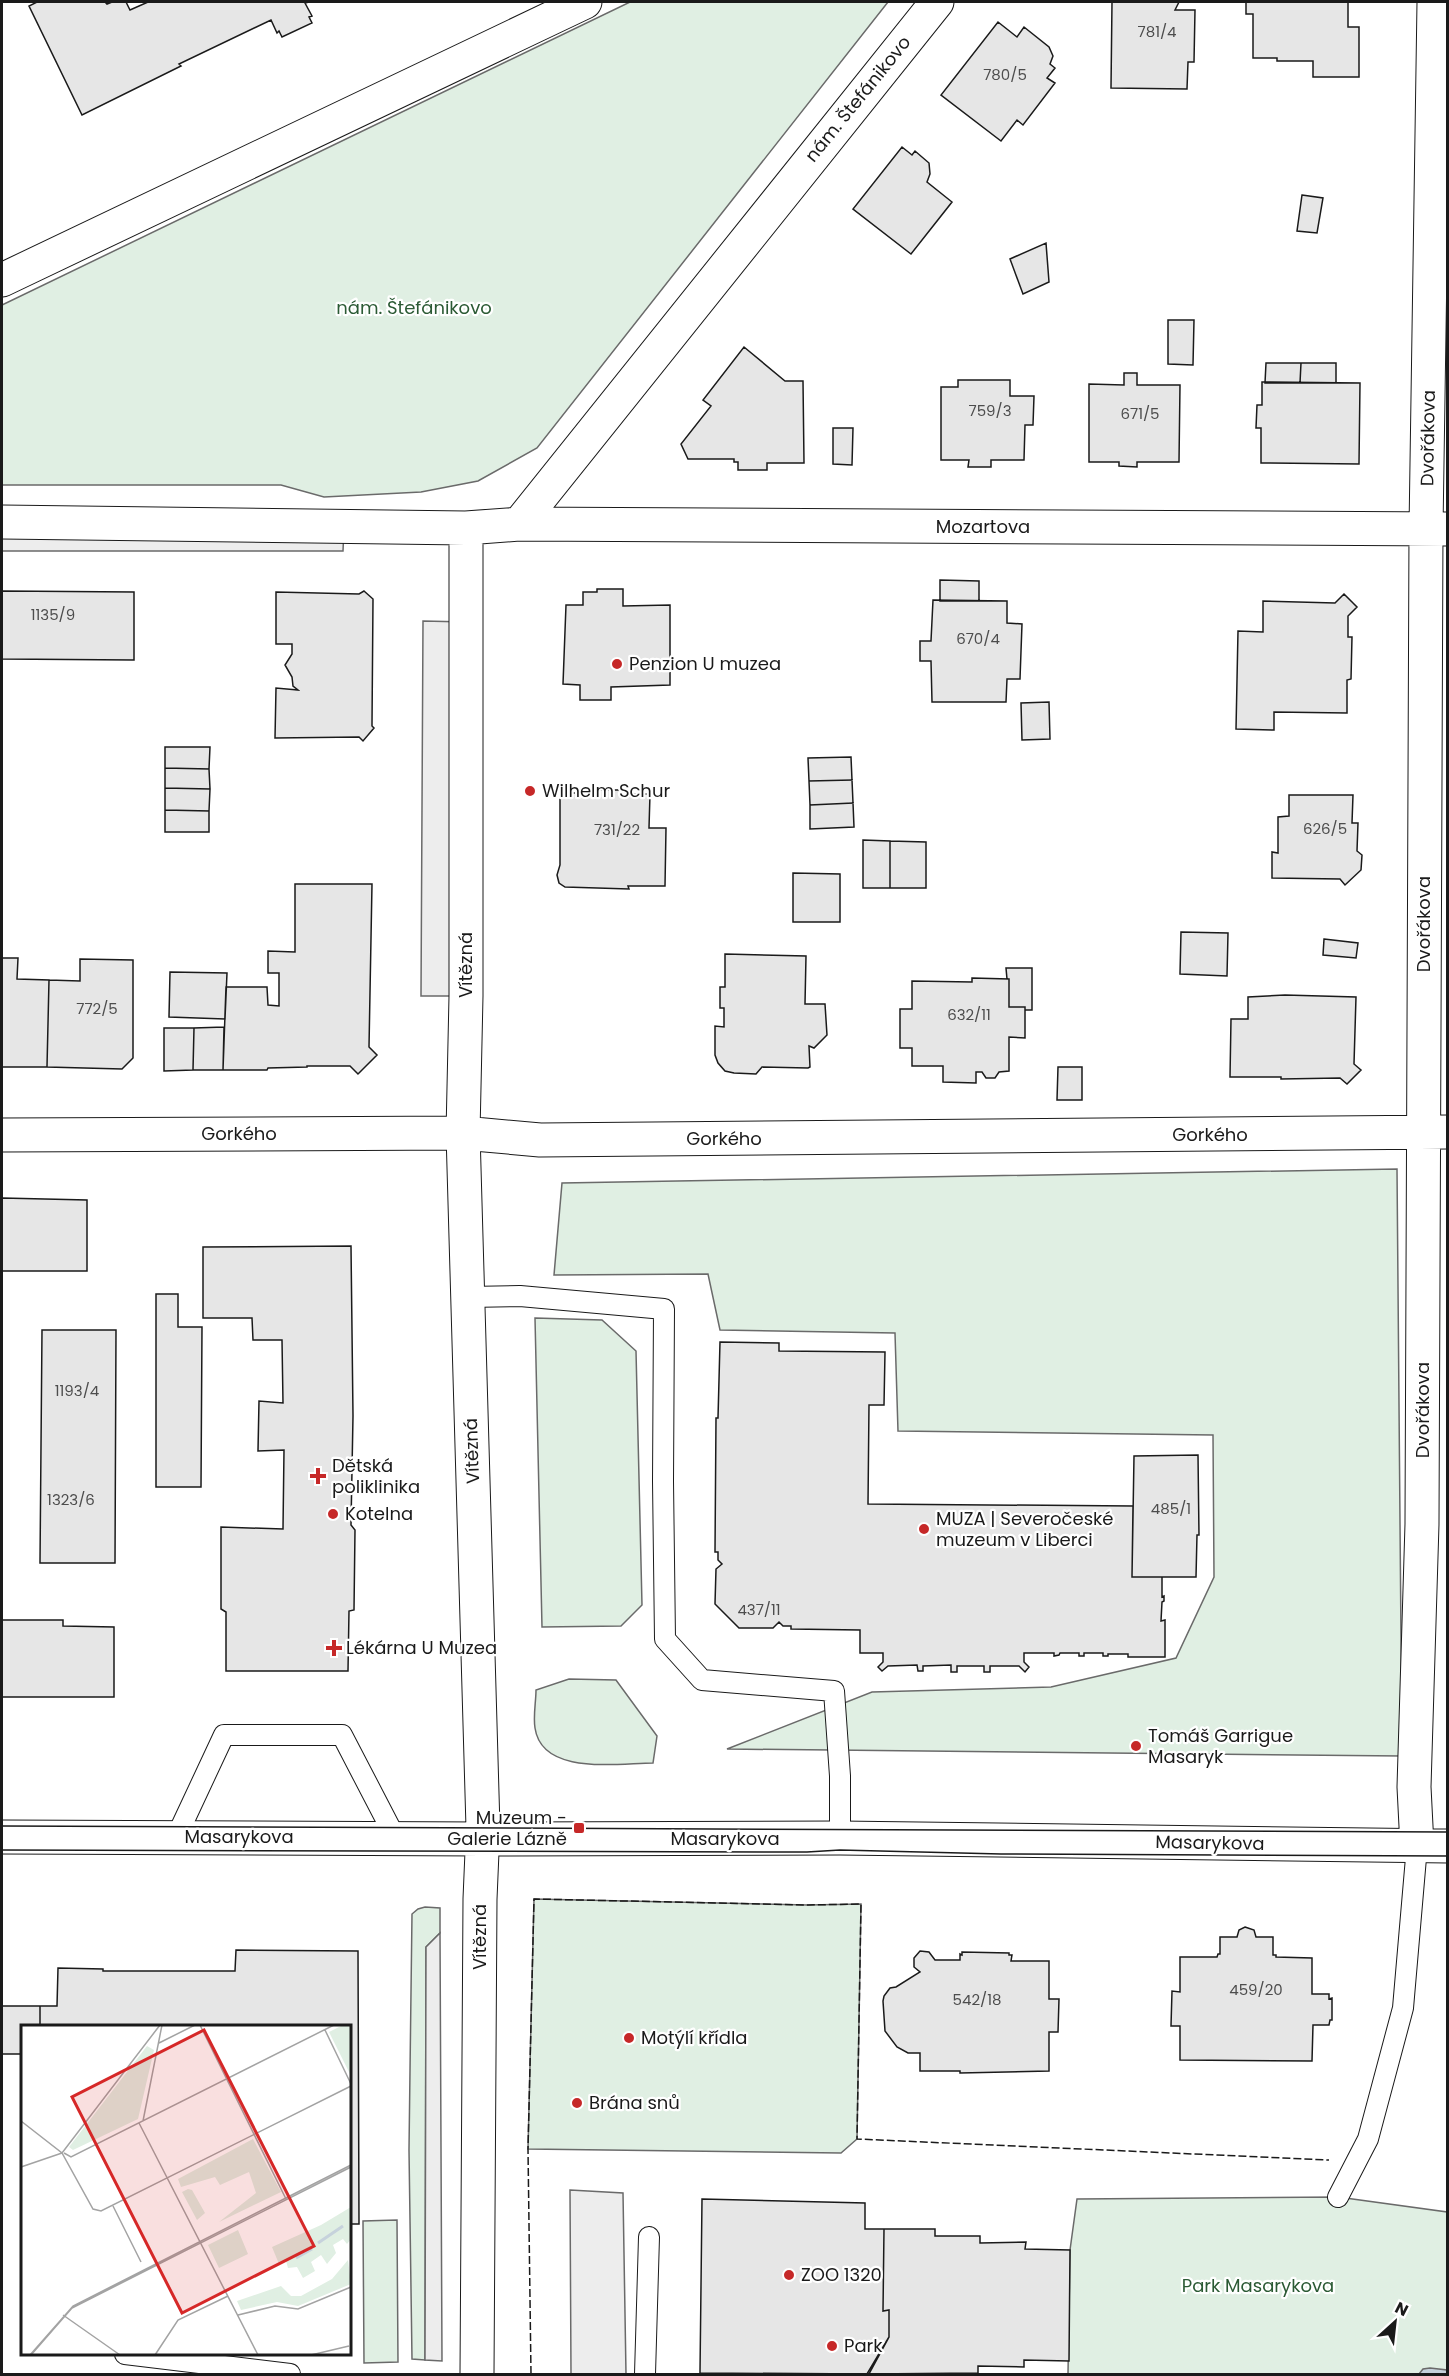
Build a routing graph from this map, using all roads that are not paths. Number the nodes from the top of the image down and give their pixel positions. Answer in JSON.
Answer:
{"nodes":[{"id":1,"x":585,"y":2,"type":"edge"},
{"id":2,"x":937,"y":2,"type":"edge"},
{"id":3,"x":1434,"y":2,"type":"edge"},
{"id":4,"x":2,"y":280,"type":"edge"},
{"id":5,"x":2,"y":522,"type":"edge"},
{"id":6,"x":519,"y":524,"type":"junction"},
{"id":7,"x":466,"y":528,"type":"junction"},
{"id":8,"x":1437,"y":529,"type":"edge"},
{"id":9,"x":1435,"y":1132,"type":"edge"},
{"id":10,"x":463,"y":1133,"type":"junction"},
{"id":11,"x":2,"y":1135,"type":"edge"},
{"id":12,"x":468,"y":1297,"type":"junction"},
{"id":13,"x":2,"y":1837,"type":"edge"},
{"id":14,"x":395,"y":1837,"type":"junction"},
{"id":15,"x":179,"y":1838,"type":"junction"},
{"id":16,"x":840,"y":1838,"type":"junction"},
{"id":17,"x":483,"y":1839,"type":"junction"},
{"id":18,"x":1432,"y":1846,"type":"edge"},
{"id":19,"x":1338,"y":2197,"type":"dead end"},
{"id":20,"x":649,"y":2237,"type":"dead end"},
{"id":21,"x":133,"y":2355,"type":"edge"},
{"id":22,"x":290,"y":2374,"type":"edge"},
{"id":23,"x":477,"y":2374,"type":"edge"},
{"id":24,"x":645,"y":2374,"type":"edge"}],
"edges":[{"from":1,"to":4,"type":"street"},
{"from":2,"to":6,"type":"street","name":"nám. Štefánikovo"},
{"from":3,"to":8,"type":"street","name":"Dvořákova"},
{"from":5,"to":7,"type":"street"},
{"from":6,"to":7,"type":"street"},
{"from":6,"to":8,"type":"street","name":"Mozartova"},
{"from":7,"to":10,"type":"street","name":"Vítězná"},
{"from":8,"to":9,"type":"street","name":"Dvořákova"},
{"from":9,"to":10,"type":"street","name":"Gorkého"},
{"from":9,"to":18,"type":"street","name":"Dvořákova"},
{"from":10,"to":11,"type":"street","name":"Gorkého"},
{"from":10,"to":12,"type":"street","name":"Vítězná"},
{"from":12,"to":16,"type":"lane"},
{"from":12,"to":17,"type":"street","name":"Vítězná"},
{"from":13,"to":15,"type":"street","name":"Masarykova"},
{"from":14,"to":15,"type":"street","name":"Masarykova"},
{"from":14,"to":15,"type":"lane"},
{"from":14,"to":17,"type":"street","name":"Masarykova"},
{"from":16,"to":17,"type":"street","name":"Masarykova"},
{"from":16,"to":18,"type":"street","name":"Masarykova"},
{"from":17,"to":23,"type":"street","name":"Vítězná"},
{"from":18,"to":19,"type":"lane"},
{"from":20,"to":24,"type":"lane"},
{"from":21,"to":22,"type":"lane"}]}
